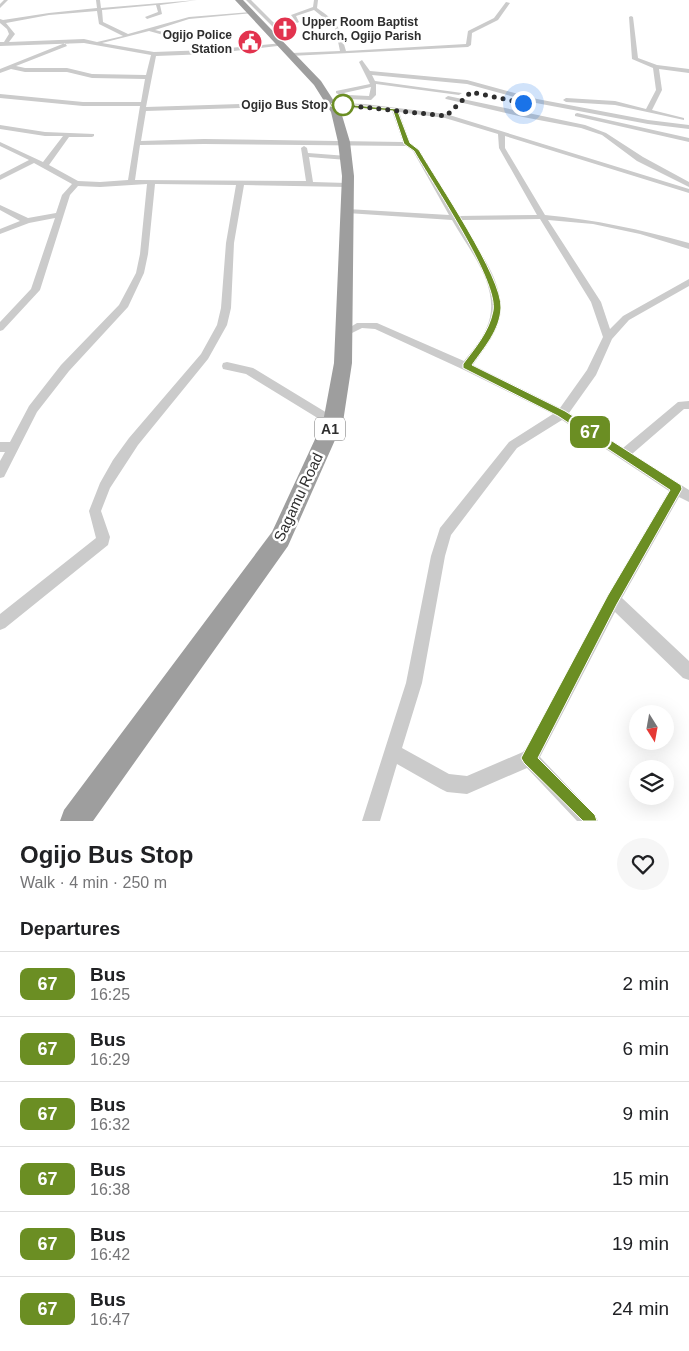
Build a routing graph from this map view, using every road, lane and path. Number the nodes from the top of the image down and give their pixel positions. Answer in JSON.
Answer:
{"nodes":[{"id":1,"x":6,"y":0,"type":"edge"},
{"id":2,"x":98,"y":0,"type":"edge"},
{"id":3,"x":196,"y":0,"type":"edge"},
{"id":4,"x":316,"y":0,"type":"edge"},
{"id":5,"x":508,"y":3,"type":"dead end"},
{"id":6,"x":158,"y":4,"type":"junction"},
{"id":7,"x":246,"y":4,"type":"edge"},
{"id":8,"x":0,"y":6,"type":"edge"},
{"id":9,"x":315,"y":8,"type":"junction"},
{"id":10,"x":100,"y":10,"type":"junction"},
{"id":11,"x":631,"y":17,"type":"dead end"},
{"id":12,"x":148,"y":18,"type":"dead end"},
{"id":13,"x":0,"y":22,"type":"edge"},
{"id":14,"x":297,"y":22,"type":"dead end"},
{"id":15,"x":150,"y":30,"type":"junction"},
{"id":16,"x":128,"y":36,"type":"junction"},
{"id":17,"x":186,"y":39,"type":"dead end"},
{"id":18,"x":73,"y":42,"type":"junction"},
{"id":19,"x":94,"y":42,"type":"junction"},
{"id":20,"x":3,"y":44,"type":"edge"},
{"id":21,"x":468,"y":45,"type":"junction"},
{"id":22,"x":283,"y":46,"type":"junction"},
{"id":23,"x":342,"y":52,"type":"junction"},
{"id":24,"x":468,"y":52,"type":"dead end"},
{"id":25,"x":154,"y":54,"type":"junction"},
{"id":26,"x":362,"y":62,"type":"dead end"},
{"id":27,"x":656,"y":67,"type":"junction"},
{"id":28,"x":4,"y":69,"type":"edge"},
{"id":29,"x":689,"y":71,"type":"edge"},
{"id":30,"x":440,"y":72,"type":"dead end"},
{"id":31,"x":368,"y":73,"type":"junction"},
{"id":32,"x":148,"y":77,"type":"junction"},
{"id":33,"x":402,"y":80,"type":"junction"},
{"id":34,"x":426,"y":82,"type":"junction"},
{"id":35,"x":373,"y":84,"type":"junction"},
{"id":36,"x":472,"y":84,"type":"junction"},
{"id":37,"x":471,"y":92,"type":"dead end"},
{"id":38,"x":480,"y":94,"type":"dead end"},
{"id":39,"x":0,"y":96,"type":"edge"},
{"id":40,"x":448,"y":98,"type":"dead end"},
{"id":41,"x":462,"y":100,"type":"junction"},
{"id":42,"x":331,"y":104,"type":"junction"},
{"id":43,"x":144,"y":106,"type":"junction"},
{"id":44,"x":456,"y":106,"type":"dead end"},
{"id":45,"x":395,"y":110,"type":"junction"},
{"id":46,"x":648,"y":111,"type":"junction"},
{"id":47,"x":689,"y":121,"type":"edge"},
{"id":48,"x":0,"y":127,"type":"edge"},
{"id":49,"x":689,"y":127,"type":"edge"},
{"id":50,"x":501,"y":133,"type":"junction"},
{"id":51,"x":67,"y":135,"type":"junction"},
{"id":52,"x":92,"y":135,"type":"dead end"},
{"id":53,"x":689,"y":140,"type":"edge"},
{"id":54,"x":137,"y":143,"type":"junction"},
{"id":55,"x":0,"y":144,"type":"edge"},
{"id":56,"x":304,"y":144,"type":"junction"},
{"id":57,"x":407,"y":144,"type":"junction"},
{"id":58,"x":346,"y":152,"type":"junction"},
{"id":59,"x":305,"y":155,"type":"junction"},
{"id":60,"x":35,"y":160,"type":"junction"},
{"id":61,"x":45,"y":165,"type":"junction"},
{"id":62,"x":0,"y":178,"type":"edge"},
{"id":63,"x":131,"y":182,"type":"junction"},
{"id":64,"x":151,"y":182,"type":"junction"},
{"id":65,"x":76,"y":183,"type":"junction"},
{"id":66,"x":310,"y":183,"type":"junction"},
{"id":67,"x":240,"y":184,"type":"junction"},
{"id":68,"x":347,"y":185,"type":"junction"},
{"id":69,"x":689,"y":185,"type":"edge"},
{"id":70,"x":689,"y":191,"type":"edge"},
{"id":71,"x":0,"y":207,"type":"edge"},
{"id":72,"x":347,"y":211,"type":"junction"},
{"id":73,"x":61,"y":214,"type":"junction"},
{"id":74,"x":542,"y":217,"type":"junction"},
{"id":75,"x":456,"y":218,"type":"junction"},
{"id":76,"x":26,"y":222,"type":"junction"},
{"id":77,"x":0,"y":232,"type":"edge"},
{"id":78,"x":689,"y":246,"type":"edge"},
{"id":79,"x":689,"y":282,"type":"edge"},
{"id":80,"x":0,"y":328,"type":"edge"},
{"id":81,"x":344,"y":334,"type":"junction"},
{"id":82,"x":608,"y":337,"type":"junction"},
{"id":83,"x":227,"y":366,"type":"dead end"},
{"id":84,"x":466,"y":366,"type":"junction"},
{"id":85,"x":689,"y":405,"type":"edge"},
{"id":86,"x":562,"y":414,"type":"junction"},
{"id":87,"x":333,"y":422,"type":"junction"},
{"id":88,"x":0,"y":447,"type":"edge"},
{"id":89,"x":13,"y":447,"type":"junction"},
{"id":90,"x":624,"y":454,"type":"junction"},
{"id":91,"x":0,"y":473,"type":"edge"},
{"id":92,"x":683,"y":493,"type":"edge"},
{"id":93,"x":613,"y":600,"type":"junction"},
{"id":94,"x":0,"y":623,"type":"edge"},
{"id":95,"x":689,"y":672,"type":"edge"},
{"id":96,"x":392,"y":752,"type":"junction"},
{"id":97,"x":529,"y":758,"type":"junction"},
{"id":98,"x":75,"y":821,"type":"edge"},
{"id":99,"x":371,"y":821,"type":"edge"},
{"id":100,"x":589,"y":821,"type":"edge"}],
"edges":[{"from":1,"to":8,"type":"street"},
{"from":2,"to":10,"type":"street"},
{"from":3,"to":6,"type":"street"},
{"from":4,"to":9,"type":"street"},
{"from":5,"to":21,"type":"street"},
{"from":6,"to":10,"type":"street"},
{"from":6,"to":12,"type":"street"},
{"from":7,"to":15,"type":"street"},
{"from":7,"to":22,"type":"highway","name":"Sagamu Road","number":"A1"},
{"from":9,"to":14,"type":"street"},
{"from":9,"to":23,"type":"street"},
{"from":10,"to":13,"type":"street"},
{"from":10,"to":16,"type":"street"},
{"from":11,"to":27,"type":"street"},
{"from":13,"to":20,"type":"street"},
{"from":15,"to":16,"type":"street"},
{"from":15,"to":17,"type":"street"},
{"from":16,"to":19,"type":"street"},
{"from":18,"to":19,"type":"street"},
{"from":18,"to":20,"type":"street"},
{"from":18,"to":28,"type":"street"},
{"from":19,"to":25,"type":"street"},
{"from":21,"to":23,"type":"street"},
{"from":21,"to":24,"type":"street"},
{"from":22,"to":23,"type":"street"},
{"from":22,"to":25,"type":"street"},
{"from":22,"to":42,"type":"highway","name":"Sagamu Road","number":"A1"},
{"from":25,"to":32,"type":"street"},
{"from":26,"to":31,"type":"street"},
{"from":27,"to":29,"type":"street"},
{"from":27,"to":46,"type":"street"},
{"from":28,"to":32,"type":"street"},
{"from":30,"to":46,"type":"street"},
{"from":31,"to":33,"type":"street"},
{"from":31,"to":35,"type":"street"},
{"from":32,"to":43,"type":"street"},
{"from":33,"to":34,"type":"street"},
{"from":33,"to":34,"type":"street"},
{"from":33,"to":35,"type":"street"},
{"from":34,"to":36,"type":"street"},
{"from":34,"to":41,"type":"street"},
{"from":35,"to":35,"type":"street"},
{"from":36,"to":37,"type":"street"},
{"from":36,"to":49,"type":"street"},
{"from":38,"to":53,"type":"street"},
{"from":39,"to":43,"type":"street"},
{"from":40,"to":41,"type":"street"},
{"from":41,"to":44,"type":"street"},
{"from":41,"to":69,"type":"street"},
{"from":42,"to":43,"type":"street"},
{"from":42,"to":45,"type":"street"},
{"from":42,"to":58,"type":"highway","name":"Sagamu Road","number":"A1"},
{"from":43,"to":54,"type":"street"},
{"from":45,"to":50,"type":"street"},
{"from":45,"to":57,"type":"street"},
{"from":46,"to":47,"type":"street"},
{"from":48,"to":51,"type":"street"},
{"from":50,"to":70,"type":"street"},
{"from":50,"to":74,"type":"street"},
{"from":51,"to":52,"type":"street"},
{"from":51,"to":61,"type":"street"},
{"from":54,"to":56,"type":"street"},
{"from":54,"to":63,"type":"street"},
{"from":55,"to":60,"type":"street"},
{"from":56,"to":58,"type":"street"},
{"from":56,"to":59,"type":"street"},
{"from":57,"to":58,"type":"street"},
{"from":57,"to":75,"type":"street"},
{"from":58,"to":59,"type":"street"},
{"from":58,"to":68,"type":"highway","name":"Sagamu Road","number":"A1"},
{"from":59,"to":66,"type":"street"},
{"from":60,"to":61,"type":"street"},
{"from":60,"to":62,"type":"street"},
{"from":61,"to":65,"type":"street"},
{"from":63,"to":64,"type":"street"},
{"from":63,"to":65,"type":"street"},
{"from":64,"to":67,"type":"street"},
{"from":64,"to":89,"type":"street"},
{"from":65,"to":73,"type":"street"},
{"from":66,"to":67,"type":"street"},
{"from":66,"to":68,"type":"street"},
{"from":67,"to":94,"type":"street"},
{"from":68,"to":72,"type":"highway","name":"Sagamu Road","number":"A1"},
{"from":71,"to":76,"type":"street"},
{"from":72,"to":75,"type":"street"},
{"from":72,"to":81,"type":"highway","name":"Sagamu Road","number":"A1"},
{"from":73,"to":76,"type":"street"},
{"from":73,"to":80,"type":"street"},
{"from":74,"to":75,"type":"street"},
{"from":74,"to":78,"type":"street"},
{"from":74,"to":82,"type":"street"},
{"from":75,"to":84,"type":"street"},
{"from":76,"to":77,"type":"street"},
{"from":79,"to":82,"type":"street"},
{"from":81,"to":84,"type":"street"},
{"from":81,"to":87,"type":"highway","name":"Sagamu Road","number":"A1"},
{"from":82,"to":86,"type":"street"},
{"from":83,"to":87,"type":"street"},
{"from":84,"to":86,"type":"street"},
{"from":85,"to":90,"type":"street"},
{"from":86,"to":90,"type":"street"},
{"from":86,"to":96,"type":"street"},
{"from":87,"to":98,"type":"highway","name":"Sagamu Road","number":"A1"},
{"from":88,"to":89,"type":"street"},
{"from":89,"to":91,"type":"street"},
{"from":90,"to":92,"type":"street"},
{"from":92,"to":93,"type":"street"},
{"from":93,"to":95,"type":"street"},
{"from":93,"to":97,"type":"street"},
{"from":96,"to":97,"type":"street"},
{"from":96,"to":99,"type":"street"},
{"from":97,"to":100,"type":"street"}]}
